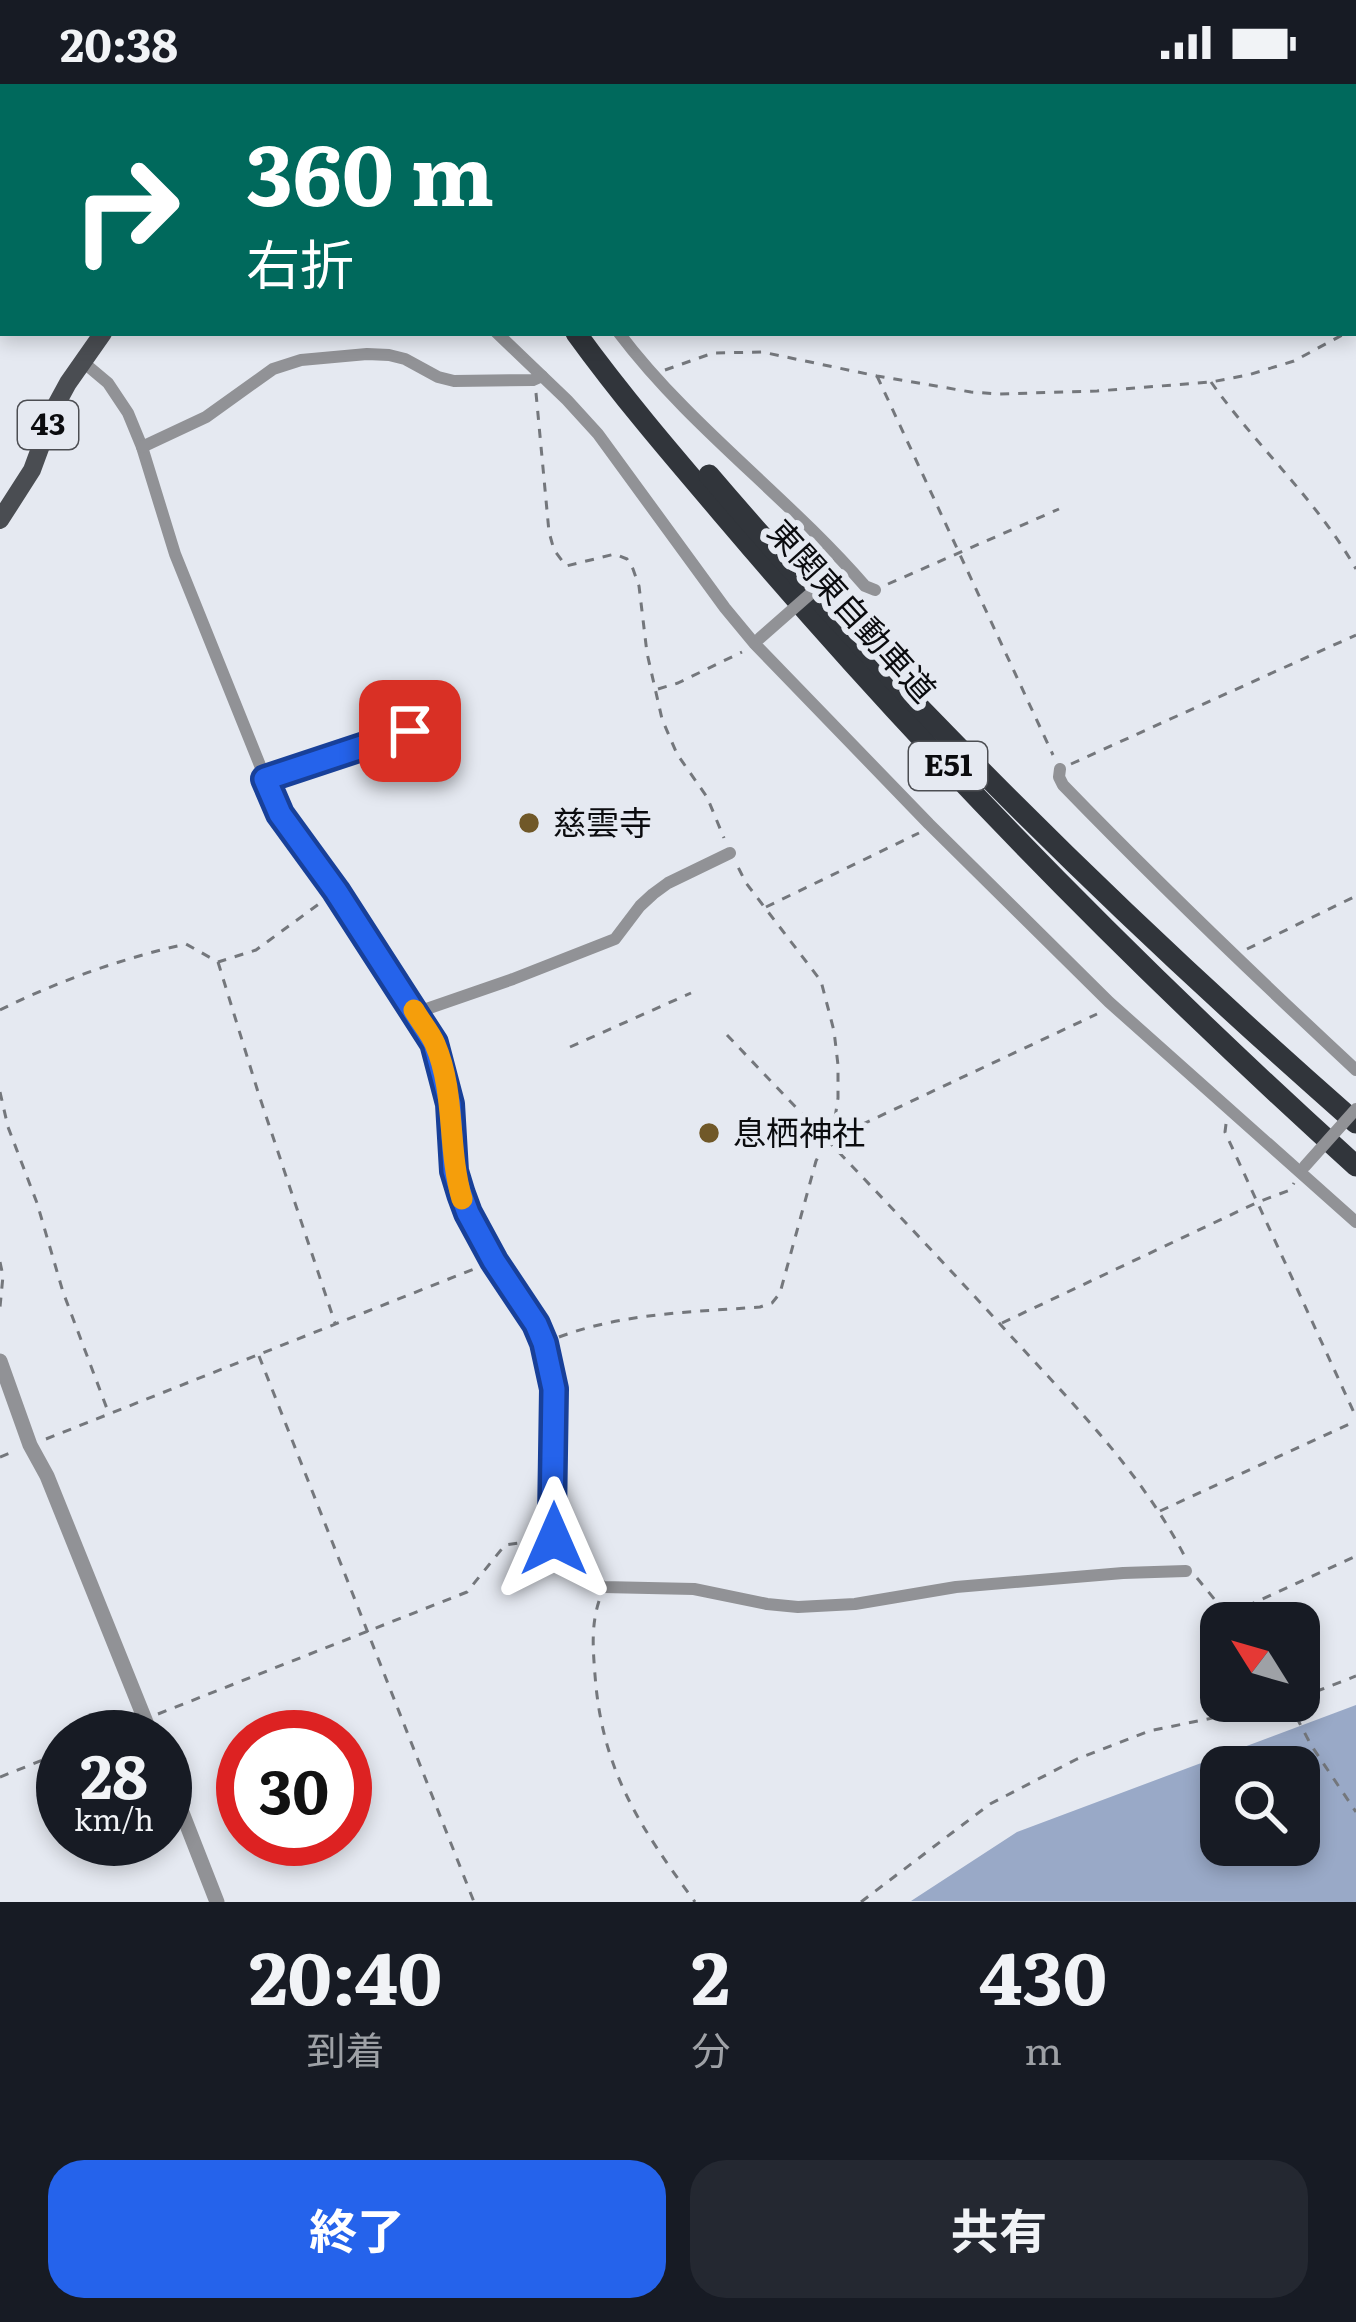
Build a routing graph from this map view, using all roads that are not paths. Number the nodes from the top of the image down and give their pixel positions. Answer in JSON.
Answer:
{"nodes":[{"id":1,"x":102,"y":336,"type":"edge"},
{"id":2,"x":500,"y":336,"type":"edge"},
{"id":3,"x":578,"y":336,"type":"edge"},
{"id":4,"x":591,"y":336,"type":"edge"},
{"id":5,"x":621,"y":336,"type":"edge"},
{"id":6,"x":83,"y":362,"type":"junction"},
{"id":7,"x":537,"y":378,"type":"junction"},
{"id":8,"x":142,"y":447,"type":"junction"},
{"id":9,"x":0,"y":520,"type":"edge"},
{"id":10,"x":839,"y":567,"type":"junction"},
{"id":11,"x":875,"y":590,"type":"road end"},
{"id":12,"x":757,"y":641,"type":"junction"},
{"id":13,"x":410,"y":731,"type":"dead end"},
{"id":14,"x":1060,"y":769,"type":"road end"},
{"id":15,"x":265,"y":779,"type":"junction"},
{"id":16,"x":730,"y":853,"type":"road end"},
{"id":17,"x":415,"y":1012,"type":"junction"},
{"id":18,"x":1356,"y":1070,"type":"edge"},
{"id":19,"x":1356,"y":1108,"type":"edge"},
{"id":20,"x":1356,"y":1123,"type":"edge"},
{"id":21,"x":1356,"y":1166,"type":"edge"},
{"id":22,"x":1302,"y":1170,"type":"junction"},
{"id":23,"x":1356,"y":1222,"type":"edge"},
{"id":24,"x":0,"y":1361,"type":"edge"},
{"id":25,"x":1186,"y":1571,"type":"road end"},
{"id":26,"x":141,"y":1710,"type":"edge"},
{"id":27,"x":192,"y":1838,"type":"edge"},
{"id":28,"x":217,"y":1902,"type":"edge"}],
"edges":[{"from":1,"to":6,"type":"main road","number":"43"},
{"from":2,"to":7,"type":"street"},
{"from":3,"to":21,"type":"highway","name":"東関東自動車道","number":"E51"},
{"from":4,"to":20,"type":"highway","name":"東関東自動車道","number":"E51"},
{"from":5,"to":10,"type":"street"},
{"from":6,"to":8,"type":"street"},
{"from":6,"to":9,"type":"main road","number":"43"},
{"from":7,"to":8,"type":"street"},
{"from":7,"to":12,"type":"street"},
{"from":8,"to":15,"type":"street"},
{"from":10,"to":11,"type":"street"},
{"from":10,"to":12,"type":"street","bridge":true},
{"from":12,"to":22,"type":"street"},
{"from":13,"to":15,"type":"street"},
{"from":14,"to":18,"type":"street"},
{"from":15,"to":17,"type":"street"},
{"from":16,"to":17,"type":"street"},
{"from":17,"to":25,"type":"street"},
{"from":19,"to":22,"type":"street","bridge":true},
{"from":22,"to":23,"type":"street"},
{"from":24,"to":26,"type":"street"},
{"from":27,"to":28,"type":"street"}]}
